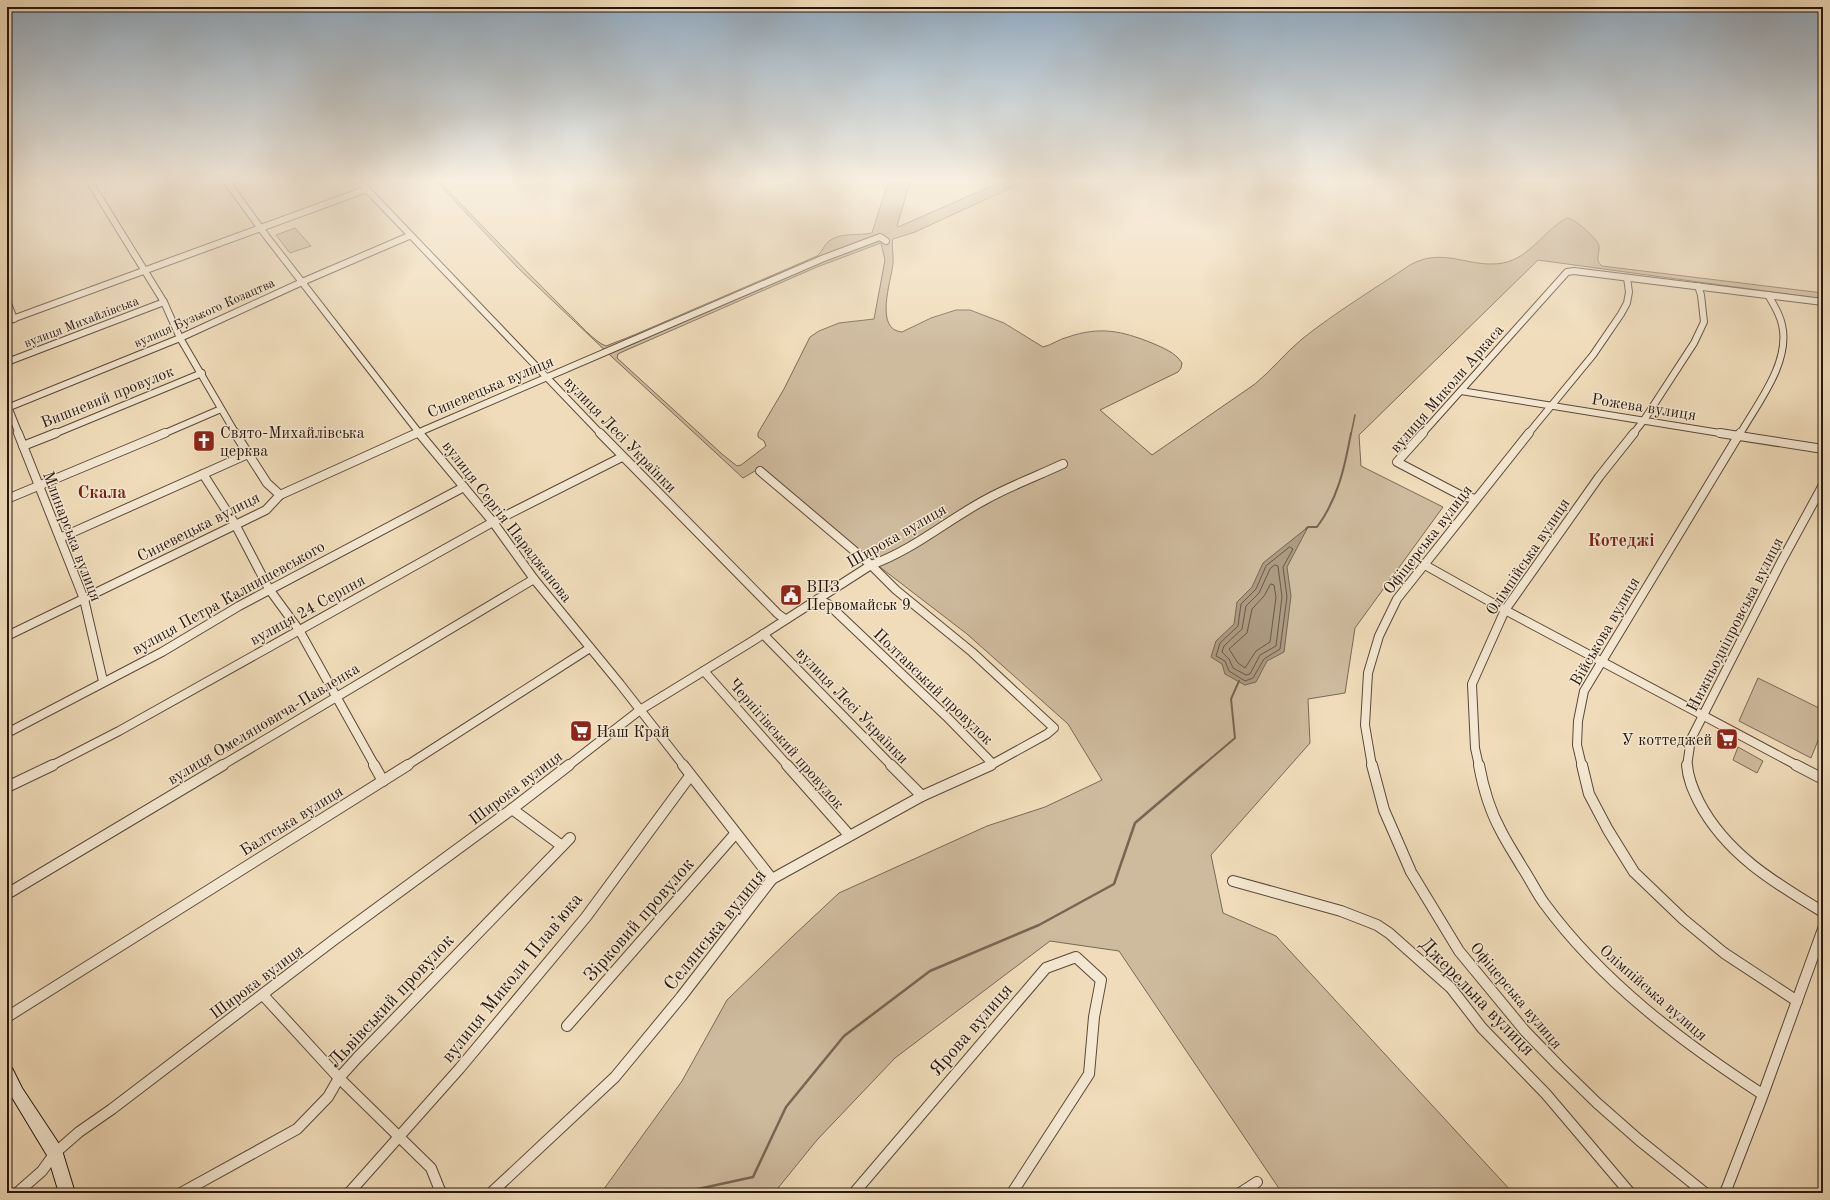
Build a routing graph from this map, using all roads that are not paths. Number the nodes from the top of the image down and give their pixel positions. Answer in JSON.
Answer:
{"nodes":[{"id":1,"x":123,"y":235,"type":"edge"},
{"id":2,"x":244,"y":235,"type":"edge"},
{"id":3,"x":266,"y":235,"type":"edge"},
{"id":4,"x":409,"y":236,"type":"joint"},
{"id":5,"x":886,"y":241,"type":"dead end"},
{"id":6,"x":145,"y":271,"type":"junction"},
{"id":7,"x":1627,"y":278,"type":"junction"},
{"id":8,"x":302,"y":282,"type":"junction"},
{"id":9,"x":1698,"y":286,"type":"junction"},
{"id":10,"x":1768,"y":295,"type":"junction"},
{"id":11,"x":7,"y":301,"type":"edge"},
{"id":12,"x":164,"y":302,"type":"junction"},
{"id":13,"x":1823,"y":302,"type":"edge"},
{"id":14,"x":14,"y":319,"type":"junction"},
{"id":15,"x":7,"y":321,"type":"edge"},
{"id":16,"x":180,"y":338,"type":"junction"},
{"id":17,"x":7,"y":362,"type":"edge"},
{"id":18,"x":202,"y":373,"type":"junction"},
{"id":19,"x":546,"y":377,"type":"junction"},
{"id":20,"x":1461,"y":391,"type":"junction"},
{"id":21,"x":1552,"y":406,"type":"junction"},
{"id":22,"x":7,"y":407,"type":"edge"},
{"id":23,"x":221,"y":409,"type":"junction"},
{"id":24,"x":1644,"y":420,"type":"junction"},
{"id":25,"x":419,"y":432,"type":"junction"},
{"id":26,"x":1738,"y":435,"type":"junction"},
{"id":27,"x":23,"y":446,"type":"junction"},
{"id":28,"x":1823,"y":449,"type":"edge"},
{"id":29,"x":248,"y":454,"type":"junction"},
{"id":30,"x":622,"y":457,"type":"junction"},
{"id":31,"x":1063,"y":464,"type":"dead end"},
{"id":32,"x":760,"y":471,"type":"dead end"},
{"id":33,"x":203,"y":474,"type":"junction"},
{"id":34,"x":1823,"y":485,"type":"edge"},
{"id":35,"x":39,"y":486,"type":"junction"},
{"id":36,"x":464,"y":487,"type":"junction"},
{"id":37,"x":280,"y":495,"type":"junction"},
{"id":38,"x":7,"y":499,"type":"edge"},
{"id":39,"x":1476,"y":499,"type":"junction"},
{"id":40,"x":1820,"y":500,"type":"edge"},
{"id":41,"x":493,"y":522,"type":"junction"},
{"id":42,"x":235,"y":524,"type":"junction"},
{"id":43,"x":60,"y":538,"type":"junction"},
{"id":44,"x":1423,"y":564,"type":"junction"},
{"id":45,"x":871,"y":565,"type":"junction"},
{"id":46,"x":534,"y":579,"type":"junction"},
{"id":47,"x":270,"y":589,"type":"junction"},
{"id":48,"x":84,"y":599,"type":"junction"},
{"id":49,"x":818,"y":599,"type":"junction"},
{"id":50,"x":1505,"y":610,"type":"junction"},
{"id":51,"x":785,"y":619,"type":"junction"},
{"id":52,"x":298,"y":630,"type":"junction"},
{"id":53,"x":763,"y":634,"type":"junction"},
{"id":54,"x":7,"y":636,"type":"edge"},
{"id":55,"x":590,"y":648,"type":"junction"},
{"id":56,"x":1603,"y":661,"type":"junction"},
{"id":57,"x":704,"y":671,"type":"junction"},
{"id":58,"x":103,"y":681,"type":"junction"},
{"id":59,"x":336,"y":697,"type":"junction"},
{"id":60,"x":640,"y":710,"type":"junction"},
{"id":61,"x":1704,"y":715,"type":"junction"},
{"id":62,"x":7,"y":733,"type":"edge"},
{"id":63,"x":993,"y":764,"type":"junction"},
{"id":64,"x":690,"y":776,"type":"junction"},
{"id":65,"x":1823,"y":779,"type":"edge"},
{"id":66,"x":383,"y":781,"type":"junction"},
{"id":67,"x":7,"y":787,"type":"edge"},
{"id":68,"x":922,"y":796,"type":"junction"},
{"id":69,"x":512,"y":809,"type":"junction"},
{"id":70,"x":735,"y":834,"type":"junction"},
{"id":71,"x":849,"y":835,"type":"junction"},
{"id":72,"x":570,"y":838,"type":"dead end"},
{"id":73,"x":562,"y":846,"type":"junction"},
{"id":74,"x":772,"y":879,"type":"junction"},
{"id":75,"x":1233,"y":881,"type":"dead end"},
{"id":76,"x":7,"y":894,"type":"edge"},
{"id":77,"x":1823,"y":912,"type":"edge"},
{"id":78,"x":1823,"y":929,"type":"edge"},
{"id":79,"x":263,"y":995,"type":"junction"},
{"id":80,"x":1797,"y":1001,"type":"junction"},
{"id":81,"x":7,"y":1016,"type":"edge"},
{"id":82,"x":567,"y":1026,"type":"dead end"},
{"id":83,"x":7,"y":1073,"type":"edge"},
{"id":84,"x":339,"y":1078,"type":"junction"},
{"id":85,"x":1762,"y":1094,"type":"junction"},
{"id":86,"x":399,"y":1137,"type":"junction"},
{"id":87,"x":55,"y":1153,"type":"junction"},
{"id":88,"x":1257,"y":1182,"type":"dead end"},
{"id":89,"x":17,"y":1193,"type":"edge"},
{"id":90,"x":68,"y":1193,"type":"edge"},
{"id":91,"x":181,"y":1193,"type":"edge"},
{"id":92,"x":349,"y":1193,"type":"edge"},
{"id":93,"x":441,"y":1193,"type":"edge"},
{"id":94,"x":491,"y":1193,"type":"edge"},
{"id":95,"x":854,"y":1193,"type":"edge"},
{"id":96,"x":1012,"y":1193,"type":"edge"},
{"id":97,"x":1240,"y":1193,"type":"edge"},
{"id":98,"x":1630,"y":1193,"type":"edge"},
{"id":99,"x":1705,"y":1193,"type":"edge"},
{"id":100,"x":1725,"y":1193,"type":"edge"}],
"edges":[{"from":1,"to":6,"type":"street"},
{"from":2,"to":6,"type":"street"},
{"from":3,"to":8,"type":"street","name":"вулиця Сергія Параджанова"},
{"from":4,"to":8,"type":"street","name":"вулиця Бузького Козацтва"},
{"from":4,"to":19,"type":"street","name":"вулиця Лесі Українки"},
{"from":5,"to":19,"type":"street","name":"Синевецька вулиця"},
{"from":6,"to":12,"type":"street"},
{"from":6,"to":14,"type":"street"},
{"from":7,"to":9,"type":"street"},
{"from":7,"to":20,"type":"street","name":"вулиця Миколи Аркаса"},
{"from":7,"to":21,"type":"street","name":"Офіцерська вулиця"},
{"from":8,"to":16,"type":"street","name":"вулиця Бузького Козацтва"},
{"from":8,"to":25,"type":"street","name":"вулиця Сергія Параджанова"},
{"from":9,"to":10,"type":"street"},
{"from":9,"to":24,"type":"street","name":"Олімпійська вулиця"},
{"from":10,"to":13,"type":"street"},
{"from":10,"to":26,"type":"street","name":"Військова вулиця"},
{"from":11,"to":14,"type":"street"},
{"from":12,"to":16,"type":"street"},
{"from":12,"to":17,"type":"street","name":"вулиця Михайлівська"},
{"from":14,"to":15,"type":"street"},
{"from":16,"to":18,"type":"street"},
{"from":16,"to":22,"type":"street","name":"вулиця Бузького Козацтва"},
{"from":18,"to":23,"type":"street"},
{"from":18,"to":27,"type":"street","name":"Вишневий провулок"},
{"from":19,"to":25,"type":"street","name":"Синевецька вулиця"},
{"from":19,"to":30,"type":"street","name":"вулиця Лесі Українки"},
{"from":20,"to":21,"type":"street","name":"Рожева вулиця"},
{"from":20,"to":39,"type":"street","name":"вулиця Миколи Аркаса"},
{"from":21,"to":24,"type":"street","name":"Рожева вулиця"},
{"from":21,"to":39,"type":"street","name":"Офіцерська вулиця"},
{"from":22,"to":27,"type":"street","name":"Млинарська вулиця"},
{"from":23,"to":29,"type":"street"},
{"from":23,"to":35,"type":"street"},
{"from":24,"to":26,"type":"street","name":"Рожева вулиця"},
{"from":24,"to":50,"type":"street","name":"Олімпійська вулиця"},
{"from":25,"to":36,"type":"street","name":"вулиця Сергія Параджанова"},
{"from":25,"to":37,"type":"street","name":"Синевецька вулиця"},
{"from":26,"to":28,"type":"street","name":"Рожева вулиця"},
{"from":26,"to":56,"type":"street","name":"Військова вулиця"},
{"from":27,"to":35,"type":"street","name":"Млинарська вулиця"},
{"from":29,"to":33,"type":"street"},
{"from":29,"to":37,"type":"street"},
{"from":30,"to":41,"type":"street","name":"вулиця 24 Серпня"},
{"from":30,"to":51,"type":"street","name":"вулиця Лесі Українки"},
{"from":31,"to":45,"type":"street","name":"Широка вулиця"},
{"from":32,"to":45,"type":"street"},
{"from":33,"to":42,"type":"street"},
{"from":33,"to":43,"type":"street"},
{"from":34,"to":40,"type":"street","name":"Нижньодніпровська вулиця"},
{"from":35,"to":38,"type":"street"},
{"from":35,"to":43,"type":"street","name":"Млинарська вулиця"},
{"from":36,"to":41,"type":"street","name":"вулиця Сергія Параджанова"},
{"from":36,"to":47,"type":"street","name":"вулиця Петра Калнишевського"},
{"from":37,"to":42,"type":"street","name":"Синевецька вулиця"},
{"from":39,"to":44,"type":"street","name":"Офіцерська вулиця"},
{"from":40,"to":61,"type":"street","name":"Нижньодніпровська вулиця"},
{"from":41,"to":46,"type":"street","name":"вулиця Сергія Параджанова"},
{"from":41,"to":52,"type":"street","name":"вулиця 24 Серпня"},
{"from":42,"to":47,"type":"street"},
{"from":42,"to":48,"type":"street","name":"Синевецька вулиця"},
{"from":43,"to":48,"type":"street","name":"Млинарська вулиця"},
{"from":44,"to":50,"type":"street"},
{"from":44,"to":99,"type":"street","name":"Офіцерська вулиця"},
{"from":45,"to":49,"type":"street","name":"Широка вулиця"},
{"from":45,"to":63,"type":"street","name":"Селянська вулиця"},
{"from":46,"to":55,"type":"street","name":"вулиця Сергія Параджанова"},
{"from":46,"to":59,"type":"street","name":"вулиця Омеляновича-Павленка"},
{"from":47,"to":52,"type":"street"},
{"from":47,"to":58,"type":"street","name":"вулиця Петра Калнишевського"},
{"from":48,"to":54,"type":"street","name":"Синевецька вулиця"},
{"from":48,"to":58,"type":"street","name":"Млинарська вулиця"},
{"from":49,"to":51,"type":"street","name":"Широка вулиця"},
{"from":49,"to":63,"type":"street","name":"Полтавський провулок"},
{"from":50,"to":56,"type":"street"},
{"from":50,"to":85,"type":"street","name":"Олімпійська вулиця"},
{"from":51,"to":53,"type":"street","name":"Широка вулиця"},
{"from":52,"to":59,"type":"street"},
{"from":52,"to":67,"type":"street","name":"вулиця 24 Серпня"},
{"from":53,"to":57,"type":"street","name":"Широка вулиця"},
{"from":53,"to":68,"type":"street","name":"вулиця Лесі Українки"},
{"from":55,"to":60,"type":"street","name":"вулиця Сергія Параджанова"},
{"from":55,"to":66,"type":"street","name":"Балтська вулиця"},
{"from":56,"to":61,"type":"street"},
{"from":56,"to":80,"type":"street","name":"Військова вулиця"},
{"from":57,"to":60,"type":"street","name":"Широка вулиця"},
{"from":57,"to":71,"type":"street","name":"Чернігівський провулок"},
{"from":58,"to":62,"type":"street","name":"вулиця Петра Калнишевського"},
{"from":59,"to":66,"type":"street"},
{"from":59,"to":76,"type":"street","name":"вулиця Омеляновича-Павленка"},
{"from":60,"to":64,"type":"street","name":"вулиця Сергія Параджанова"},
{"from":60,"to":69,"type":"street","name":"Широка вулиця"},
{"from":61,"to":65,"type":"street"},
{"from":61,"to":77,"type":"street","name":"Нижньодніпровська вулиця"},
{"from":63,"to":68,"type":"street","name":"Селянська вулиця"},
{"from":64,"to":70,"type":"street","name":"вулиця Сергія Параджанова"},
{"from":64,"to":86,"type":"street","name":"вулиця Миколи Плавʼюка"},
{"from":66,"to":81,"type":"street","name":"Балтська вулиця"},
{"from":68,"to":71,"type":"street","name":"Селянська вулиця"},
{"from":69,"to":73,"type":"street"},
{"from":69,"to":79,"type":"street","name":"Широка вулиця"},
{"from":70,"to":74,"type":"street","name":"вулиця Сергія Параджанова"},
{"from":70,"to":82,"type":"street","name":"Зірковий провулок"},
{"from":71,"to":74,"type":"street","name":"Селянська вулиця"},
{"from":72,"to":73,"type":"street","name":"Львівський провулок"},
{"from":73,"to":84,"type":"street","name":"Львівський провулок"},
{"from":74,"to":94,"type":"street","name":"Селянська вулиця"},
{"from":75,"to":98,"type":"street","name":"Джерельна вулиця"},
{"from":78,"to":80,"type":"street"},
{"from":79,"to":84,"type":"street"},
{"from":79,"to":87,"type":"street","name":"Широка вулиця"},
{"from":80,"to":85,"type":"street"},
{"from":83,"to":87,"type":"street"},
{"from":84,"to":86,"type":"street"},
{"from":84,"to":91,"type":"street","name":"Львівський провулок"},
{"from":85,"to":100,"type":"street"},
{"from":86,"to":92,"type":"street","name":"вулиця Миколи Плавʼюка"},
{"from":86,"to":93,"type":"street"},
{"from":87,"to":89,"type":"street","name":"Широка вулиця"},
{"from":87,"to":90,"type":"street"},
{"from":88,"to":97,"type":"street"},
{"from":95,"to":96,"type":"street","name":"Ярова вулиця"}]}
